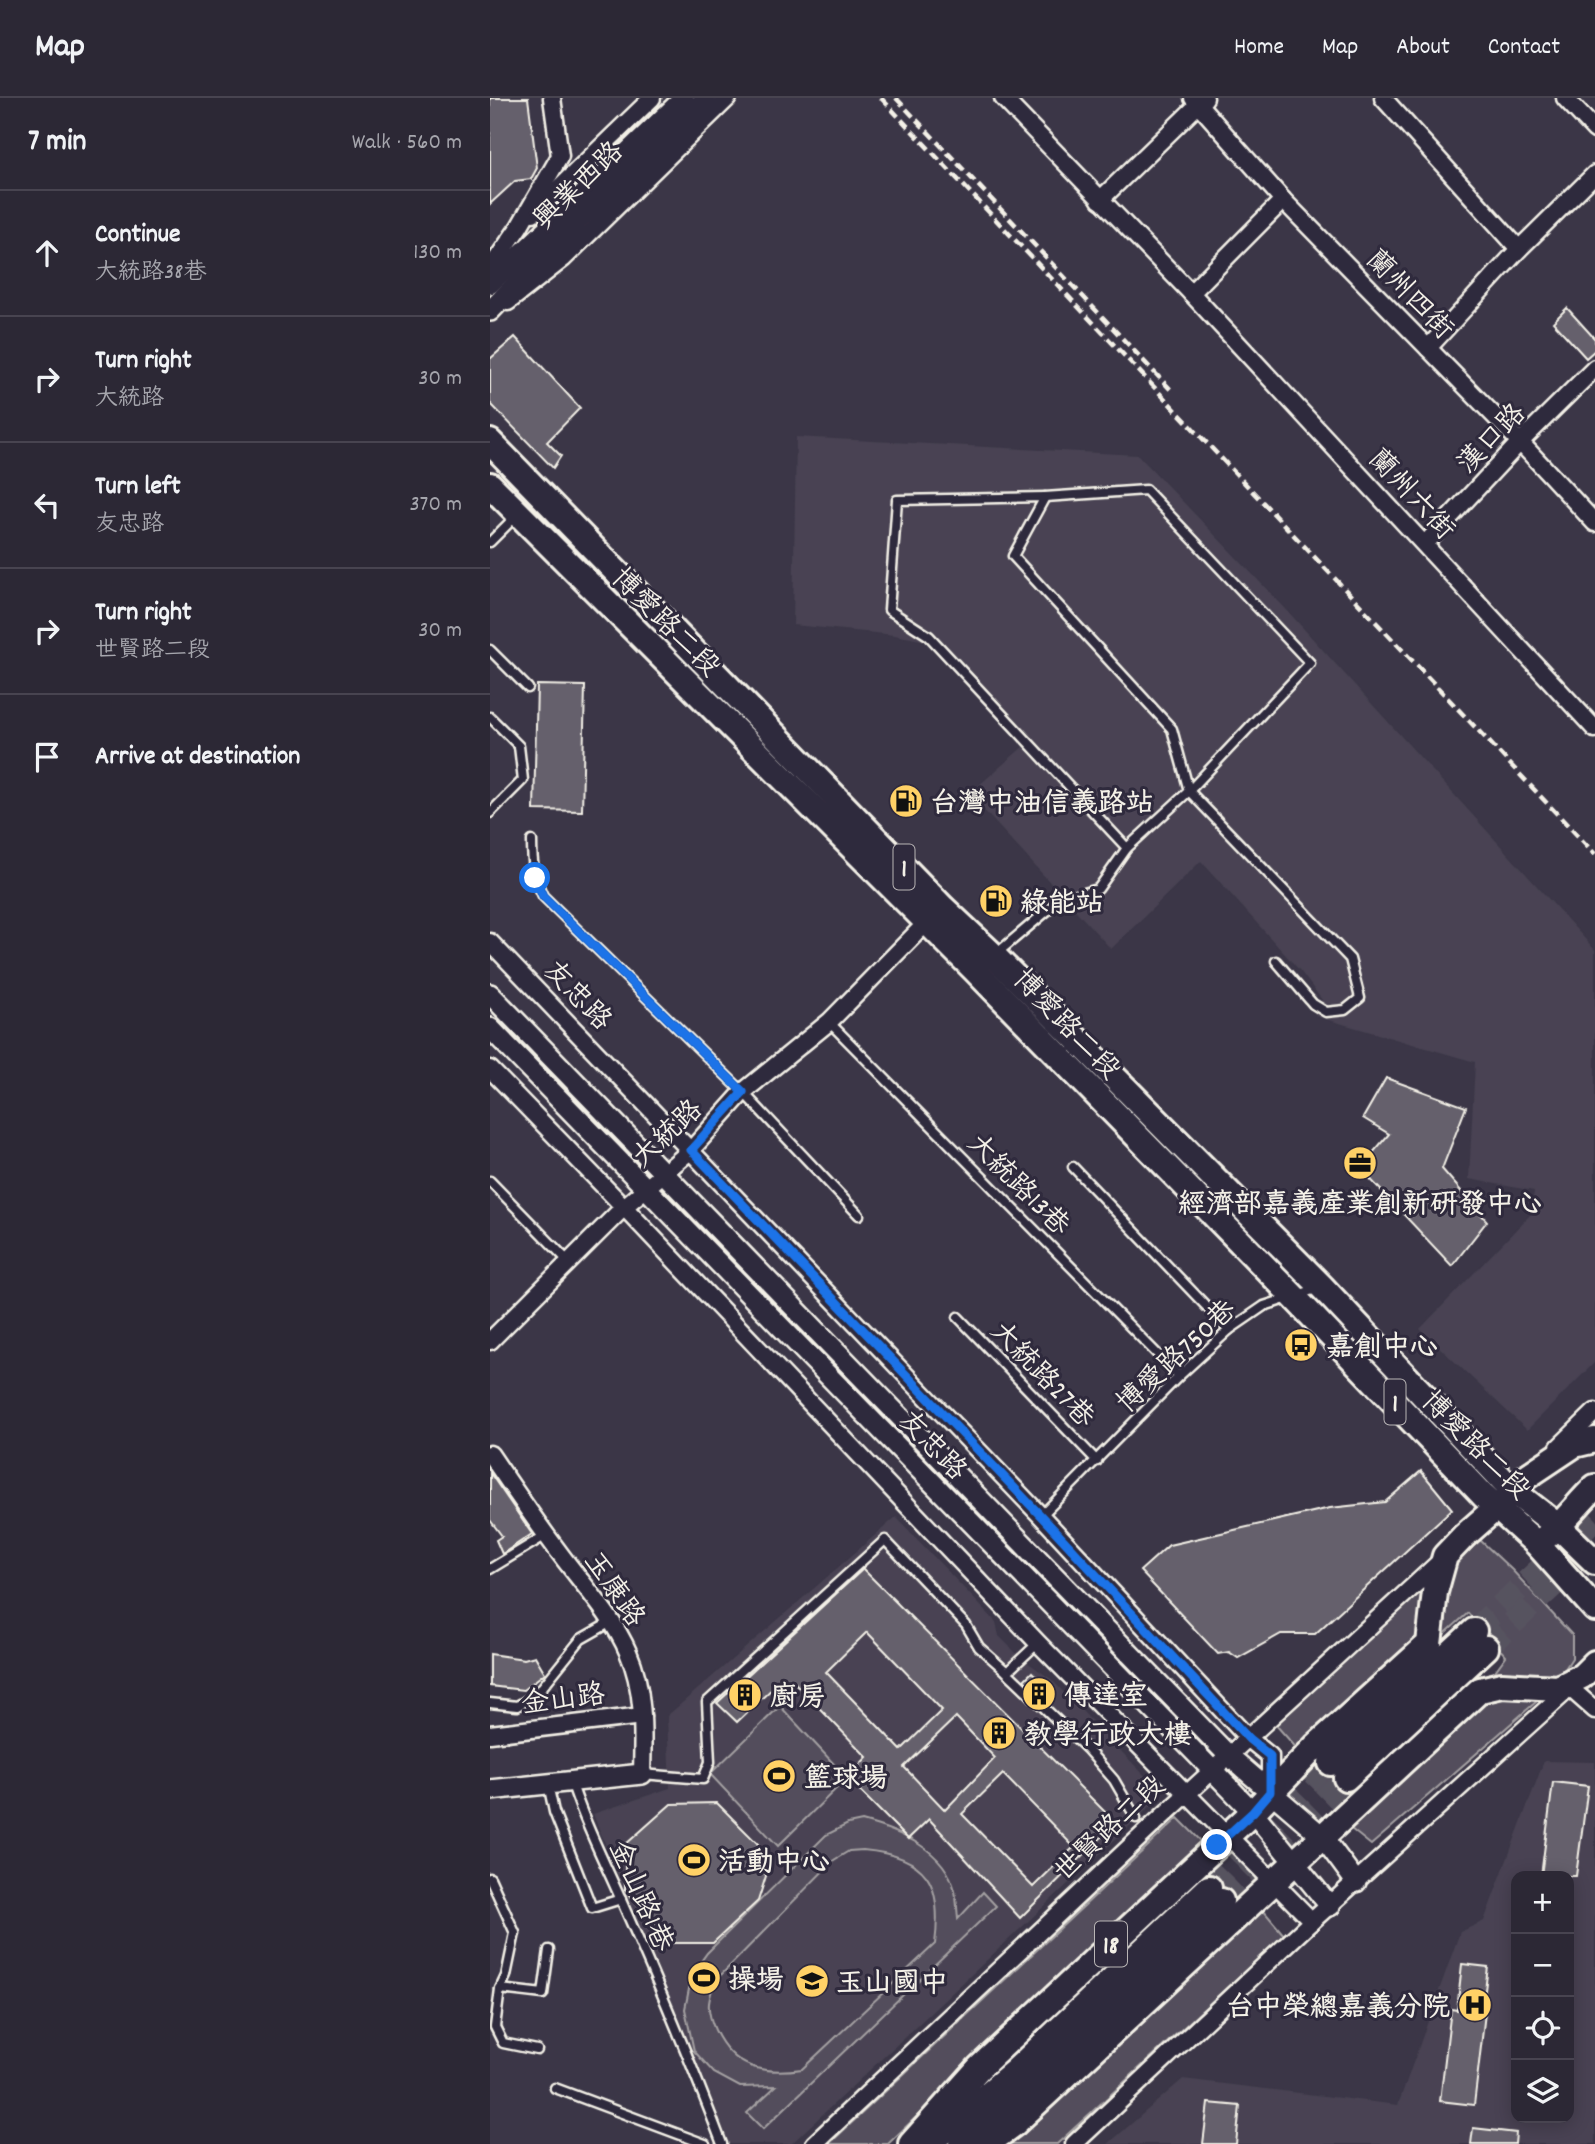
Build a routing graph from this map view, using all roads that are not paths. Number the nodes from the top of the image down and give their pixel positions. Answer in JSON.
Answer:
{"nodes":[{"id":1,"x":552,"y":98,"type":"edge"},
{"id":2,"x":652,"y":98,"type":"edge"},
{"id":3,"x":684,"y":98,"type":"edge"},
{"id":4,"x":706,"y":98,"type":"edge"},
{"id":5,"x":728,"y":98,"type":"edge"},
{"id":6,"x":1003,"y":98,"type":"edge"},
{"id":7,"x":1383,"y":98,"type":"edge"},
{"id":8,"x":1565,"y":98,"type":"edge"},
{"id":9,"x":1199,"y":100,"type":"edge"},
{"id":10,"x":1595,"y":130,"type":"edge"},
{"id":11,"x":1595,"y":174,"type":"edge"},
{"id":12,"x":1100,"y":200,"type":"junction"},
{"id":13,"x":1283,"y":200,"type":"junction"},
{"id":14,"x":519,"y":227,"type":"junction"},
{"id":15,"x":1519,"y":249,"type":"junction"},
{"id":16,"x":490,"y":269,"type":"edge"},
{"id":17,"x":490,"y":284,"type":"edge"},
{"id":18,"x":1191,"y":293,"type":"junction"},
{"id":19,"x":490,"y":314,"type":"edge"},
{"id":20,"x":1429,"y":348,"type":"junction"},
{"id":21,"x":1595,"y":368,"type":"edge"},
{"id":22,"x":490,"y":442,"type":"edge"},
{"id":23,"x":1520,"y":442,"type":"junction"},
{"id":24,"x":490,"y":485,"type":"edge"},
{"id":25,"x":1045,"y":497,"type":"junction"},
{"id":26,"x":519,"y":514,"type":"junction"},
{"id":27,"x":1595,"y":523,"type":"edge"},
{"id":28,"x":490,"y":542,"type":"edge"},
{"id":29,"x":1425,"y":544,"type":"junction"},
{"id":30,"x":490,"y":650,"type":"edge"},
{"id":31,"x":528,"y":688,"type":"dead end"},
{"id":32,"x":490,"y":717,"type":"edge"},
{"id":33,"x":1595,"y":729,"type":"edge"},
{"id":34,"x":1189,"y":790,"type":"junction"},
{"id":35,"x":490,"y":813,"type":"edge"},
{"id":36,"x":532,"y":841,"type":"dead end"},
{"id":37,"x":1128,"y":848,"type":"junction"},
{"id":38,"x":934,"y":915,"type":"junction"},
{"id":39,"x":490,"y":942,"type":"edge"},
{"id":40,"x":1276,"y":961,"type":"dead end"},
{"id":41,"x":984,"y":963,"type":"junction"},
{"id":42,"x":490,"y":994,"type":"edge"},
{"id":43,"x":829,"y":1022,"type":"junction"},
{"id":44,"x":490,"y":1028,"type":"edge"},
{"id":45,"x":490,"y":1069,"type":"edge"},
{"id":46,"x":743,"y":1092,"type":"junction"},
{"id":47,"x":691,"y":1150,"type":"junction"},
{"id":48,"x":1073,"y":1167,"type":"dead end"},
{"id":49,"x":665,"y":1172,"type":"junction"},
{"id":50,"x":490,"y":1181,"type":"edge"},
{"id":51,"x":646,"y":1188,"type":"junction"},
{"id":52,"x":624,"y":1207,"type":"junction"},
{"id":53,"x":859,"y":1215,"type":"dead end"},
{"id":54,"x":569,"y":1262,"type":"junction"},
{"id":55,"x":1322,"y":1287,"type":"junction"},
{"id":56,"x":1293,"y":1296,"type":"junction"},
{"id":57,"x":958,"y":1317,"type":"dead end"},
{"id":58,"x":1229,"y":1329,"type":"junction"},
{"id":59,"x":490,"y":1341,"type":"edge"},
{"id":60,"x":1179,"y":1376,"type":"junction"},
{"id":61,"x":1595,"y":1412,"type":"edge"},
{"id":62,"x":1595,"y":1425,"type":"edge"},
{"id":63,"x":1585,"y":1436,"type":"edge"},
{"id":64,"x":490,"y":1454,"type":"edge"},
{"id":65,"x":1097,"y":1461,"type":"junction"},
{"id":66,"x":1595,"y":1487,"type":"edge"},
{"id":67,"x":1514,"y":1492,"type":"junction"},
{"id":68,"x":1041,"y":1516,"type":"junction"},
{"id":69,"x":1559,"y":1527,"type":"junction"},
{"id":70,"x":546,"y":1535,"type":"junction"},
{"id":71,"x":1538,"y":1544,"type":"junction"},
{"id":72,"x":1446,"y":1556,"type":"junction"},
{"id":73,"x":1595,"y":1562,"type":"edge"},
{"id":74,"x":490,"y":1569,"type":"edge"},
{"id":75,"x":1595,"y":1609,"type":"edge"},
{"id":76,"x":611,"y":1622,"type":"junction"},
{"id":77,"x":1480,"y":1640,"type":"tunnel mouth"},
{"id":78,"x":1038,"y":1643,"type":"junction"},
{"id":79,"x":1007,"y":1672,"type":"junction"},
{"id":80,"x":1582,"y":1676,"type":"edge"},
{"id":81,"x":490,"y":1703,"type":"edge"},
{"id":82,"x":1595,"y":1710,"type":"edge"},
{"id":83,"x":642,"y":1716,"type":"junction"},
{"id":84,"x":490,"y":1734,"type":"edge"},
{"id":85,"x":1249,"y":1739,"type":"junction"},
{"id":86,"x":1229,"y":1756,"type":"junction"},
{"id":87,"x":1212,"y":1771,"type":"junction"},
{"id":88,"x":1339,"y":1771,"type":"tunnel mouth"},
{"id":89,"x":642,"y":1774,"type":"junction"},
{"id":90,"x":572,"y":1781,"type":"junction"},
{"id":91,"x":548,"y":1784,"type":"junction"},
{"id":92,"x":490,"y":1790,"type":"edge"},
{"id":93,"x":1270,"y":1792,"type":"junction"},
{"id":94,"x":1187,"y":1794,"type":"junction"},
{"id":95,"x":1253,"y":1812,"type":"junction"},
{"id":96,"x":1136,"y":1818,"type":"dead end"},
{"id":97,"x":1228,"y":1835,"type":"junction"},
{"id":98,"x":1322,"y":1836,"type":"junction"},
{"id":99,"x":1297,"y":1863,"type":"junction"},
{"id":100,"x":490,"y":1878,"type":"edge"},
{"id":101,"x":1274,"y":1882,"type":"junction"},
{"id":102,"x":1356,"y":1882,"type":"junction"},
{"id":103,"x":621,"y":1899,"type":"junction"},
{"id":104,"x":1330,"y":1906,"type":"junction"},
{"id":105,"x":1312,"y":1921,"type":"junction"},
{"id":106,"x":549,"y":1950,"type":"dead end"},
{"id":107,"x":500,"y":1989,"type":"junction"},
{"id":108,"x":537,"y":2050,"type":"dead end"},
{"id":109,"x":555,"y":2088,"type":"dead end"},
{"id":110,"x":705,"y":2144,"type":"edge"},
{"id":111,"x":722,"y":2144,"type":"edge"},
{"id":112,"x":814,"y":2144,"type":"edge"},
{"id":113,"x":911,"y":2144,"type":"edge"},
{"id":114,"x":928,"y":2144,"type":"edge"},
{"id":115,"x":961,"y":2144,"type":"edge"},
{"id":116,"x":987,"y":2144,"type":"edge"},
{"id":117,"x":1074,"y":2144,"type":"edge"}],
"edges":[{"from":1,"to":14,"type":"street"},
{"from":2,"to":14,"type":"street"},
{"from":3,"to":17,"type":"street","name":"興業西路"},
{"from":4,"to":19,"type":"street","name":"興業西路"},
{"from":5,"to":19,"type":"street"},
{"from":6,"to":12,"type":"street","name":"蘭州六街"},
{"from":7,"to":15,"type":"street"},
{"from":8,"to":10,"type":"street"},
{"from":9,"to":12,"type":"street"},
{"from":9,"to":13,"type":"street","name":"蘭州四街"},
{"from":11,"to":15,"type":"street"},
{"from":12,"to":18,"type":"street","name":"蘭州六街"},
{"from":13,"to":18,"type":"street"},
{"from":13,"to":20,"type":"street","name":"蘭州四街"},
{"from":14,"to":16,"type":"street"},
{"from":15,"to":20,"type":"street"},
{"from":18,"to":29,"type":"street","name":"蘭州六街"},
{"from":20,"to":23,"type":"street","name":"蘭州四街"},
{"from":21,"to":23,"type":"street","name":"漢口路"},
{"from":22,"to":38,"type":"main road","name":"博愛路二段","number":"1"},
{"from":23,"to":27,"type":"street","name":"蘭州四街"},
{"from":23,"to":29,"type":"street","name":"漢口路"},
{"from":24,"to":26,"type":"main road","name":"博愛路二段","number":"1"},
{"from":25,"to":34,"type":"lane"},
{"from":25,"to":34,"type":"lane"},
{"from":25,"to":37,"type":"lane"},
{"from":26,"to":28,"type":"lane"},
{"from":26,"to":38,"type":"main road","name":"博愛路二段","number":"1"},
{"from":29,"to":33,"type":"street","name":"蘭州六街"},
{"from":30,"to":31,"type":"lane"},
{"from":32,"to":35,"type":"lane"},
{"from":34,"to":37,"type":"lane"},
{"from":34,"to":40,"type":"lane"},
{"from":36,"to":46,"type":"lane"},
{"from":37,"to":41,"type":"lane"},
{"from":38,"to":41,"type":"main road","name":"博愛路二段","number":"1"},
{"from":38,"to":43,"type":"street","name":"大統路"},
{"from":39,"to":47,"type":"street","name":"友忠路"},
{"from":41,"to":55,"type":"main road","name":"博愛路二段","number":"1"},
{"from":41,"to":56,"type":"main road","name":"博愛路二段","number":"1"},
{"from":42,"to":49,"type":"street","name":"友忠路"},
{"from":43,"to":46,"type":"street","name":"大統路"},
{"from":43,"to":60,"type":"lane","name":"大統路13巷"},
{"from":44,"to":51,"type":"street","name":"友忠路"},
{"from":45,"to":52,"type":"street"},
{"from":46,"to":47,"type":"street","name":"大統路"},
{"from":46,"to":53,"type":"lane"},
{"from":47,"to":49,"type":"street","name":"大統路"},
{"from":47,"to":68,"type":"street","name":"友忠路"},
{"from":48,"to":58,"type":"lane"},
{"from":49,"to":51,"type":"street","name":"大統路"},
{"from":49,"to":86,"type":"street","name":"友忠路"},
{"from":50,"to":54,"type":"lane"},
{"from":51,"to":52,"type":"street","name":"大統路"},
{"from":51,"to":87,"type":"street","name":"友忠路"},
{"from":52,"to":54,"type":"street","name":"大統路"},
{"from":52,"to":78,"type":"street"},
{"from":54,"to":59,"type":"street","name":"大統路"},
{"from":55,"to":56,"type":"lane","name":"博愛路750巷"},
{"from":55,"to":67,"type":"main road","name":"博愛路二段","number":"1"},
{"from":56,"to":58,"type":"lane","name":"博愛路750巷"},
{"from":56,"to":67,"type":"main road","name":"博愛路二段","number":"1"},
{"from":57,"to":65,"type":"lane","name":"大統路27巷"},
{"from":58,"to":60,"type":"lane","name":"博愛路750巷"},
{"from":60,"to":65,"type":"lane","name":"博愛路750巷"},
{"from":61,"to":63,"type":"street"},
{"from":62,"to":63,"type":"lane"},
{"from":63,"to":67,"type":"main road"},
{"from":64,"to":70,"type":"street","name":"玉康路"},
{"from":65,"to":68,"type":"lane","name":"博愛路750巷"},
{"from":66,"to":69,"type":"main road"},
{"from":67,"to":69,"type":"main road","name":"博愛路二段","number":"1"},
{"from":67,"to":71,"type":"main road","name":"博愛路二段","number":"1"},
{"from":67,"to":72,"type":"main road"},
{"from":68,"to":85,"type":"street","name":"友忠路"},
{"from":69,"to":71,"type":"main road"},
{"from":69,"to":73,"type":"main road","name":"博愛路二段","number":"1"},
{"from":70,"to":74,"type":"lane"},
{"from":70,"to":76,"type":"street","name":"玉康路"},
{"from":71,"to":75,"type":"main road","name":"博愛路二段","number":"1"},
{"from":72,"to":85,"type":"street","name":"世賢路二段"},
{"from":72,"to":93,"type":"main road","number":"18"},
{"from":76,"to":81,"type":"lane"},
{"from":76,"to":83,"type":"street","name":"玉康路"},
{"from":77,"to":88,"type":"main road"},
{"from":78,"to":79,"type":"lane"},
{"from":78,"to":94,"type":"street"},
{"from":79,"to":89,"type":"lane"},
{"from":79,"to":96,"type":"lane"},
{"from":80,"to":82,"type":"street"},
{"from":80,"to":98,"type":"main road","number":"18"},
{"from":80,"to":102,"type":"street"},
{"from":83,"to":84,"type":"street","name":"金山路"},
{"from":83,"to":89,"type":"street","name":"玉康路"},
{"from":85,"to":86,"type":"street","name":"世賢路二段"},
{"from":85,"to":93,"type":"street","name":"友忠路"},
{"from":86,"to":87,"type":"street","name":"世賢路二段"},
{"from":86,"to":93,"type":"street","name":"友忠路"},
{"from":87,"to":94,"type":"street","name":"世賢路二段"},
{"from":87,"to":95,"type":"street","name":"友忠路"},
{"from":89,"to":90,"type":"street"},
{"from":90,"to":91,"type":"street"},
{"from":90,"to":103,"type":"lane","name":"金山路1巷"},
{"from":91,"to":92,"type":"street"},
{"from":91,"to":103,"type":"lane"},
{"from":93,"to":95,"type":"main road","number":"18"},
{"from":93,"to":98,"type":"street","name":"友忠路"},
{"from":94,"to":97,"type":"street"},
{"from":94,"to":112,"type":"street","name":"世賢路二段"},
{"from":95,"to":97,"type":"main road","number":"18"},
{"from":95,"to":99,"type":"street","name":"友忠路"},
{"from":97,"to":101,"type":"street"},
{"from":97,"to":113,"type":"main road","number":"18"},
{"from":98,"to":99,"type":"main road","number":"18"},
{"from":98,"to":102,"type":"street","name":"友忠路"},
{"from":99,"to":101,"type":"main road","number":"18"},
{"from":99,"to":104,"type":"street","name":"友忠路"},
{"from":100,"to":107,"type":"lane"},
{"from":101,"to":105,"type":"street"},
{"from":101,"to":116,"type":"main road","number":"18"},
{"from":102,"to":104,"type":"street"},
{"from":103,"to":111,"type":"lane","name":"金山路1巷"},
{"from":104,"to":105,"type":"street"},
{"from":105,"to":117,"type":"street"},
{"from":106,"to":107,"type":"lane"},
{"from":107,"to":108,"type":"lane"},
{"from":109,"to":110,"type":"lane"},
{"from":114,"to":115,"type":"main road","number":"18"}]}
